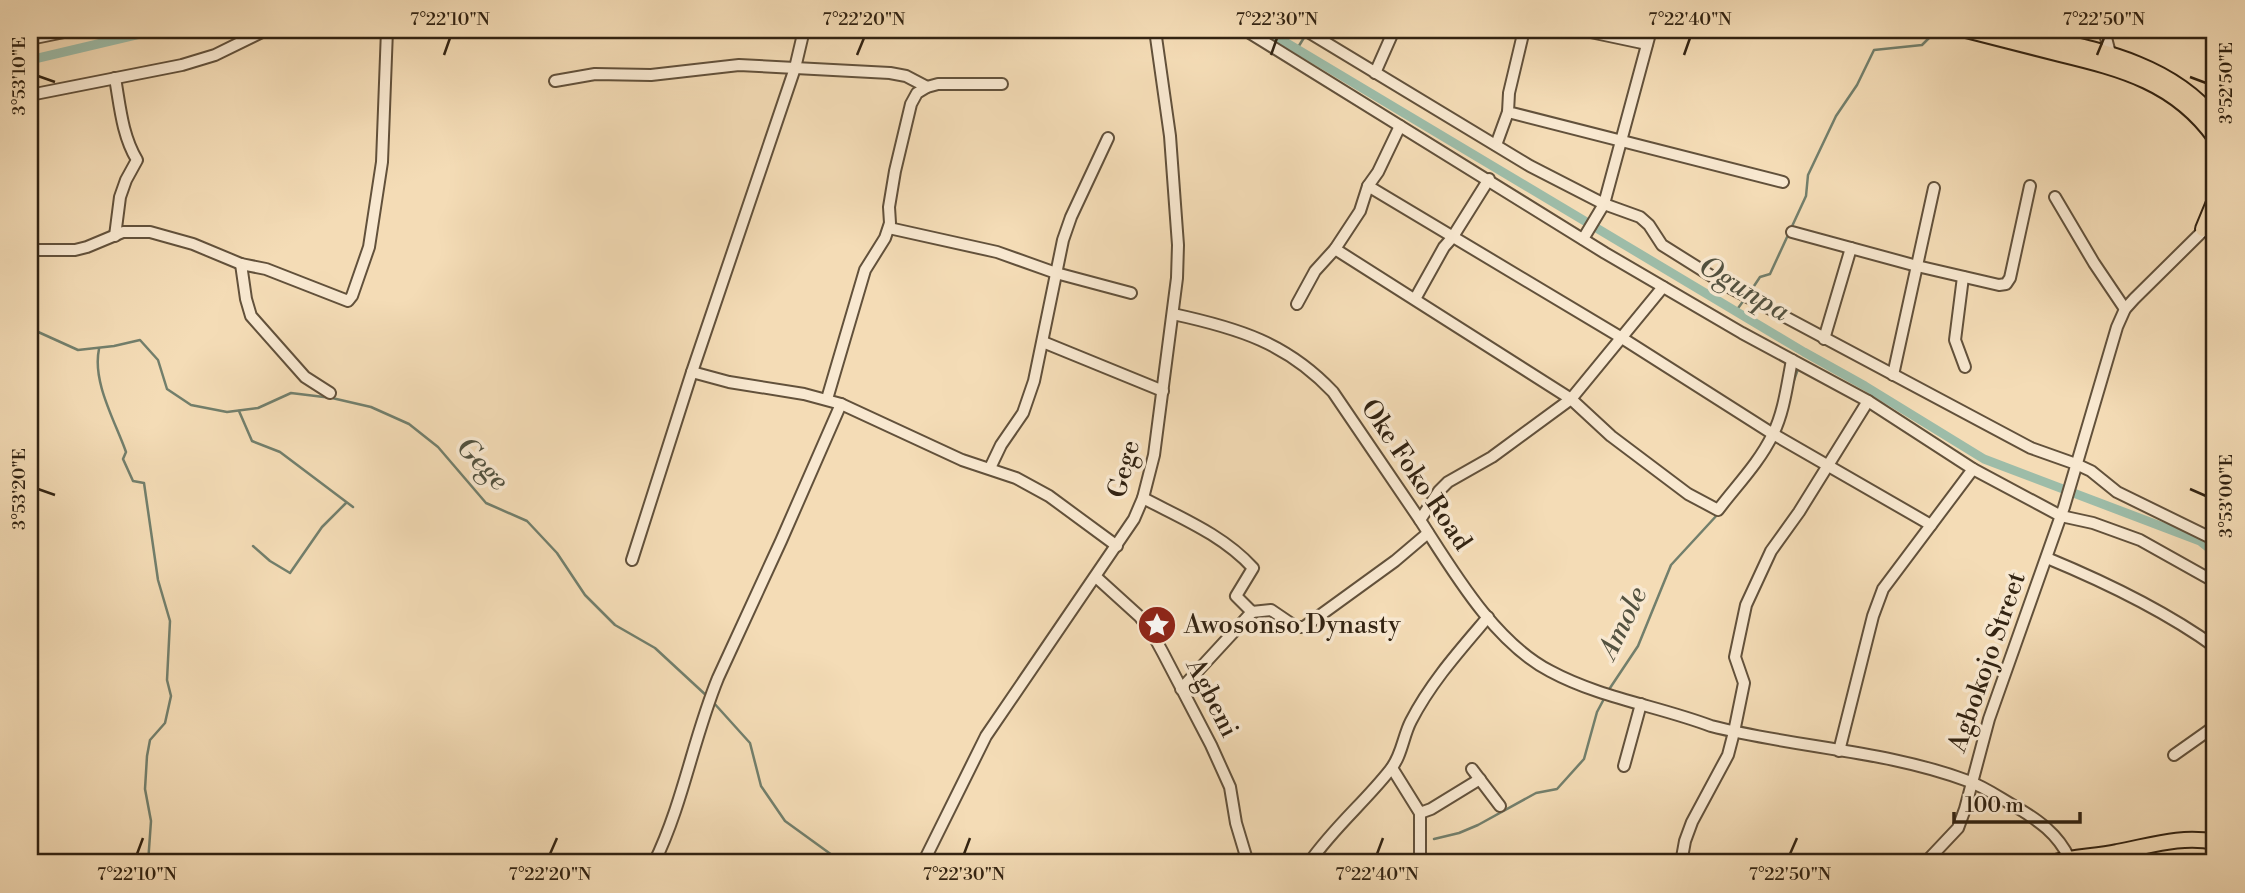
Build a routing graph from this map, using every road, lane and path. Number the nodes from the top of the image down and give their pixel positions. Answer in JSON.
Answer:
{"nodes":[{"id":1,"x":74,"y":30,"type":"edge"},
{"id":2,"x":266,"y":30,"type":"edge"},
{"id":3,"x":387,"y":30,"type":"edge"},
{"id":4,"x":804,"y":30,"type":"edge"},
{"id":5,"x":1155,"y":30,"type":"edge"},
{"id":6,"x":1245,"y":30,"type":"edge"},
{"id":7,"x":1305,"y":30,"type":"edge"},
{"id":8,"x":1394,"y":30,"type":"edge"},
{"id":9,"x":1524,"y":30,"type":"edge"},
{"id":10,"x":1581,"y":30,"type":"edge"},
{"id":11,"x":1651,"y":30,"type":"edge"},
{"id":12,"x":1966,"y":30,"type":"edge"},
{"id":13,"x":2011,"y":30,"type":"edge"},
{"id":14,"x":2104,"y":30,"type":"edge"},
{"id":15,"x":30,"y":39,"type":"edge"},
{"id":16,"x":1647,"y":44,"type":"junction"},
{"id":17,"x":2112,"y":61,"type":"junction"},
{"id":18,"x":796,"y":68,"type":"junction"},
{"id":19,"x":1375,"y":73,"type":"junction"},
{"id":20,"x":115,"y":78,"type":"junction"},
{"id":21,"x":555,"y":81,"type":"dead end"},
{"id":22,"x":1002,"y":85,"type":"dead end"},
{"id":23,"x":926,"y":87,"type":"junction"},
{"id":24,"x":30,"y":95,"type":"edge"},
{"id":25,"x":1508,"y":112,"type":"junction"},
{"id":26,"x":2215,"y":119,"type":"edge"},
{"id":27,"x":1400,"y":126,"type":"junction"},
{"id":28,"x":1108,"y":138,"type":"dead end"},
{"id":29,"x":2215,"y":138,"type":"edge"},
{"id":30,"x":1622,"y":139,"type":"junction"},
{"id":31,"x":1496,"y":145,"type":"junction"},
{"id":32,"x":1489,"y":179,"type":"junction"},
{"id":33,"x":1783,"y":182,"type":"dead end"},
{"id":34,"x":1368,"y":186,"type":"junction"},
{"id":35,"x":2030,"y":186,"type":"dead end"},
{"id":36,"x":1934,"y":188,"type":"dead end"},
{"id":37,"x":2055,"y":197,"type":"dead end"},
{"id":38,"x":2215,"y":200,"type":"edge"},
{"id":39,"x":1602,"y":206,"type":"junction"},
{"id":40,"x":2215,"y":219,"type":"edge"},
{"id":41,"x":889,"y":228,"type":"junction"},
{"id":42,"x":2203,"y":229,"type":"junction"},
{"id":43,"x":1792,"y":232,"type":"dead end"},
{"id":44,"x":115,"y":236,"type":"junction"},
{"id":45,"x":1584,"y":237,"type":"junction"},
{"id":46,"x":1452,"y":238,"type":"junction"},
{"id":47,"x":1851,"y":248,"type":"junction"},
{"id":48,"x":1335,"y":249,"type":"junction"},
{"id":49,"x":30,"y":250,"type":"edge"},
{"id":50,"x":241,"y":264,"type":"junction"},
{"id":51,"x":1917,"y":266,"type":"junction"},
{"id":52,"x":1056,"y":273,"type":"junction"},
{"id":53,"x":1963,"y":277,"type":"junction"},
{"id":54,"x":1663,"y":287,"type":"junction"},
{"id":55,"x":1131,"y":293,"type":"dead end"},
{"id":56,"x":1415,"y":299,"type":"junction"},
{"id":57,"x":1297,"y":304,"type":"dead end"},
{"id":58,"x":2125,"y":309,"type":"junction"},
{"id":59,"x":1173,"y":314,"type":"junction"},
{"id":60,"x":1622,"y":338,"type":"junction"},
{"id":61,"x":1824,"y":339,"type":"junction"},
{"id":62,"x":1043,"y":342,"type":"junction"},
{"id":63,"x":1792,"y":360,"type":"junction"},
{"id":64,"x":1965,"y":367,"type":"dead end"},
{"id":65,"x":692,"y":372,"type":"junction"},
{"id":66,"x":1894,"y":375,"type":"junction"},
{"id":67,"x":1163,"y":391,"type":"junction"},
{"id":68,"x":330,"y":393,"type":"dead end"},
{"id":69,"x":827,"y":399,"type":"junction"},
{"id":70,"x":1571,"y":399,"type":"junction"},
{"id":71,"x":1868,"y":401,"type":"junction"},
{"id":72,"x":841,"y":404,"type":"junction"},
{"id":73,"x":1773,"y":434,"type":"junction"},
{"id":74,"x":1828,"y":464,"type":"junction"},
{"id":75,"x":2076,"y":467,"type":"junction"},
{"id":76,"x":990,"y":468,"type":"junction"},
{"id":77,"x":1973,"y":469,"type":"junction"},
{"id":78,"x":1143,"y":498,"type":"junction"},
{"id":79,"x":2063,"y":511,"type":"junction"},
{"id":80,"x":1420,"y":520,"type":"junction"},
{"id":81,"x":1931,"y":525,"type":"junction"},
{"id":82,"x":1428,"y":533,"type":"junction"},
{"id":83,"x":2215,"y":542,"type":"edge"},
{"id":84,"x":1117,"y":546,"type":"junction"},
{"id":85,"x":2047,"y":558,"type":"junction"},
{"id":86,"x":632,"y":560,"type":"dead end"},
{"id":87,"x":1096,"y":577,"type":"junction"},
{"id":88,"x":2215,"y":582,"type":"edge"},
{"id":89,"x":1252,"y":612,"type":"junction"},
{"id":90,"x":1488,"y":617,"type":"junction"},
{"id":91,"x":2215,"y":647,"type":"edge"},
{"id":92,"x":1181,"y":689,"type":"junction"},
{"id":93,"x":1641,"y":704,"type":"junction"},
{"id":94,"x":2215,"y":726,"type":"edge"},
{"id":95,"x":1734,"y":732,"type":"junction"},
{"id":96,"x":1839,"y":751,"type":"junction"},
{"id":97,"x":2174,"y":755,"type":"dead end"},
{"id":98,"x":1624,"y":766,"type":"dead end"},
{"id":99,"x":1392,"y":768,"type":"junction"},
{"id":100,"x":1472,"y":769,"type":"dead end"},
{"id":101,"x":1480,"y":779,"type":"junction"},
{"id":102,"x":1970,"y":782,"type":"junction"},
{"id":103,"x":1500,"y":806,"type":"dead end"},
{"id":104,"x":1420,"y":813,"type":"junction"},
{"id":105,"x":2211,"y":838,"type":"edge"},
{"id":106,"x":2069,"y":858,"type":"junction"},
{"id":107,"x":654,"y":863,"type":"edge"},
{"id":108,"x":923,"y":863,"type":"edge"},
{"id":109,"x":1248,"y":863,"type":"edge"},
{"id":110,"x":1309,"y":863,"type":"edge"},
{"id":111,"x":1420,"y":863,"type":"edge"},
{"id":112,"x":1681,"y":863,"type":"edge"},
{"id":113,"x":1926,"y":863,"type":"edge"},
{"id":114,"x":2052,"y":863,"type":"edge"}],
"edges":[{"from":1,"to":15,"type":"street"},
{"from":2,"to":20,"type":"street"},
{"from":3,"to":50,"type":"street"},
{"from":4,"to":18,"type":"street"},
{"from":5,"to":59,"type":"street","name":"Gege"},
{"from":6,"to":27,"type":"street"},
{"from":7,"to":19,"type":"street"},
{"from":8,"to":19,"type":"street"},
{"from":9,"to":25,"type":"street"},
{"from":10,"to":16,"type":"street"},
{"from":11,"to":16,"type":"street"},
{"from":12,"to":17,"type":"main road"},
{"from":13,"to":17,"type":"main road"},
{"from":14,"to":17,"type":"street"},
{"from":16,"to":30,"type":"street"},
{"from":17,"to":26,"type":"main road"},
{"from":17,"to":29,"type":"main road"},
{"from":18,"to":21,"type":"street"},
{"from":18,"to":23,"type":"street"},
{"from":18,"to":65,"type":"street"},
{"from":19,"to":31,"type":"street"},
{"from":20,"to":24,"type":"street"},
{"from":20,"to":44,"type":"street"},
{"from":22,"to":23,"type":"street"},
{"from":23,"to":41,"type":"street"},
{"from":25,"to":30,"type":"street"},
{"from":25,"to":31,"type":"street"},
{"from":27,"to":32,"type":"street"},
{"from":27,"to":34,"type":"street"},
{"from":28,"to":52,"type":"street"},
{"from":30,"to":33,"type":"street"},
{"from":30,"to":39,"type":"street"},
{"from":31,"to":39,"type":"street"},
{"from":32,"to":45,"type":"street"},
{"from":32,"to":46,"type":"street"},
{"from":34,"to":46,"type":"street"},
{"from":34,"to":48,"type":"street"},
{"from":35,"to":53,"type":"street"},
{"from":36,"to":51,"type":"street"},
{"from":37,"to":58,"type":"street"},
{"from":38,"to":42,"type":"main road"},
{"from":39,"to":45,"type":"street"},
{"from":39,"to":61,"type":"street"},
{"from":40,"to":42,"type":"street"},
{"from":41,"to":52,"type":"street"},
{"from":41,"to":69,"type":"street"},
{"from":42,"to":58,"type":"street"},
{"from":43,"to":47,"type":"street"},
{"from":44,"to":49,"type":"street"},
{"from":44,"to":50,"type":"street"},
{"from":45,"to":54,"type":"street"},
{"from":46,"to":56,"type":"street"},
{"from":46,"to":60,"type":"street"},
{"from":47,"to":51,"type":"street"},
{"from":47,"to":61,"type":"street"},
{"from":48,"to":56,"type":"street"},
{"from":48,"to":57,"type":"street"},
{"from":50,"to":68,"type":"street"},
{"from":51,"to":53,"type":"street"},
{"from":51,"to":66,"type":"street"},
{"from":52,"to":55,"type":"street"},
{"from":52,"to":62,"type":"street"},
{"from":53,"to":64,"type":"street"},
{"from":54,"to":60,"type":"street"},
{"from":54,"to":63,"type":"street"},
{"from":56,"to":70,"type":"street"},
{"from":58,"to":75,"type":"street","name":"Agbokojo Street"},
{"from":59,"to":67,"type":"street","name":"Gege"},
{"from":59,"to":80,"type":"street","name":"Oke Foko Road"},
{"from":60,"to":70,"type":"street"},
{"from":60,"to":73,"type":"street"},
{"from":61,"to":66,"type":"street"},
{"from":62,"to":67,"type":"street"},
{"from":62,"to":76,"type":"street"},
{"from":63,"to":71,"type":"street"},
{"from":63,"to":73,"type":"street"},
{"from":65,"to":69,"type":"street"},
{"from":65,"to":86,"type":"street"},
{"from":66,"to":75,"type":"street"},
{"from":67,"to":78,"type":"street","name":"Gege"},
{"from":69,"to":72,"type":"street"},
{"from":70,"to":73,"type":"street"},
{"from":70,"to":80,"type":"street"},
{"from":71,"to":74,"type":"street"},
{"from":71,"to":77,"type":"street"},
{"from":72,"to":76,"type":"street"},
{"from":72,"to":107,"type":"street"},
{"from":73,"to":74,"type":"street"},
{"from":74,"to":81,"type":"street"},
{"from":74,"to":95,"type":"street"},
{"from":75,"to":79,"type":"street","name":"Agbokojo Street"},
{"from":75,"to":83,"type":"street"},
{"from":76,"to":84,"type":"street"},
{"from":77,"to":79,"type":"street"},
{"from":77,"to":81,"type":"street"},
{"from":78,"to":84,"type":"street","name":"Gege"},
{"from":78,"to":89,"type":"street"},
{"from":79,"to":85,"type":"street","name":"Agbokojo Street"},
{"from":79,"to":88,"type":"street"},
{"from":80,"to":82,"type":"street","name":"Oke Foko Road"},
{"from":81,"to":96,"type":"street"},
{"from":82,"to":89,"type":"street"},
{"from":82,"to":90,"type":"street","name":"Oke Foko Road"},
{"from":84,"to":87,"type":"street","name":"Gege"},
{"from":85,"to":91,"type":"street"},
{"from":85,"to":102,"type":"street","name":"Agbokojo Street"},
{"from":87,"to":92,"type":"street","name":"Agbeni"},
{"from":87,"to":108,"type":"street","name":"Gege"},
{"from":89,"to":92,"type":"street"},
{"from":90,"to":93,"type":"street","name":"Oke Foko Road"},
{"from":90,"to":99,"type":"street"},
{"from":92,"to":109,"type":"street","name":"Agbeni"},
{"from":93,"to":95,"type":"street","name":"Oke Foko Road"},
{"from":93,"to":98,"type":"street"},
{"from":94,"to":97,"type":"street"},
{"from":95,"to":96,"type":"street","name":"Oke Foko Road"},
{"from":95,"to":112,"type":"street"},
{"from":96,"to":102,"type":"street","name":"Oke Foko Road"},
{"from":99,"to":104,"type":"street"},
{"from":99,"to":110,"type":"street"},
{"from":100,"to":101,"type":"street"},
{"from":101,"to":103,"type":"street"},
{"from":101,"to":104,"type":"street"},
{"from":102,"to":106,"type":"street","name":"Oke Foko Road"},
{"from":102,"to":113,"type":"street","name":"Agbokojo Street"},
{"from":104,"to":111,"type":"street"},
{"from":105,"to":106,"type":"main road"},
{"from":106,"to":114,"type":"main road"}]}
